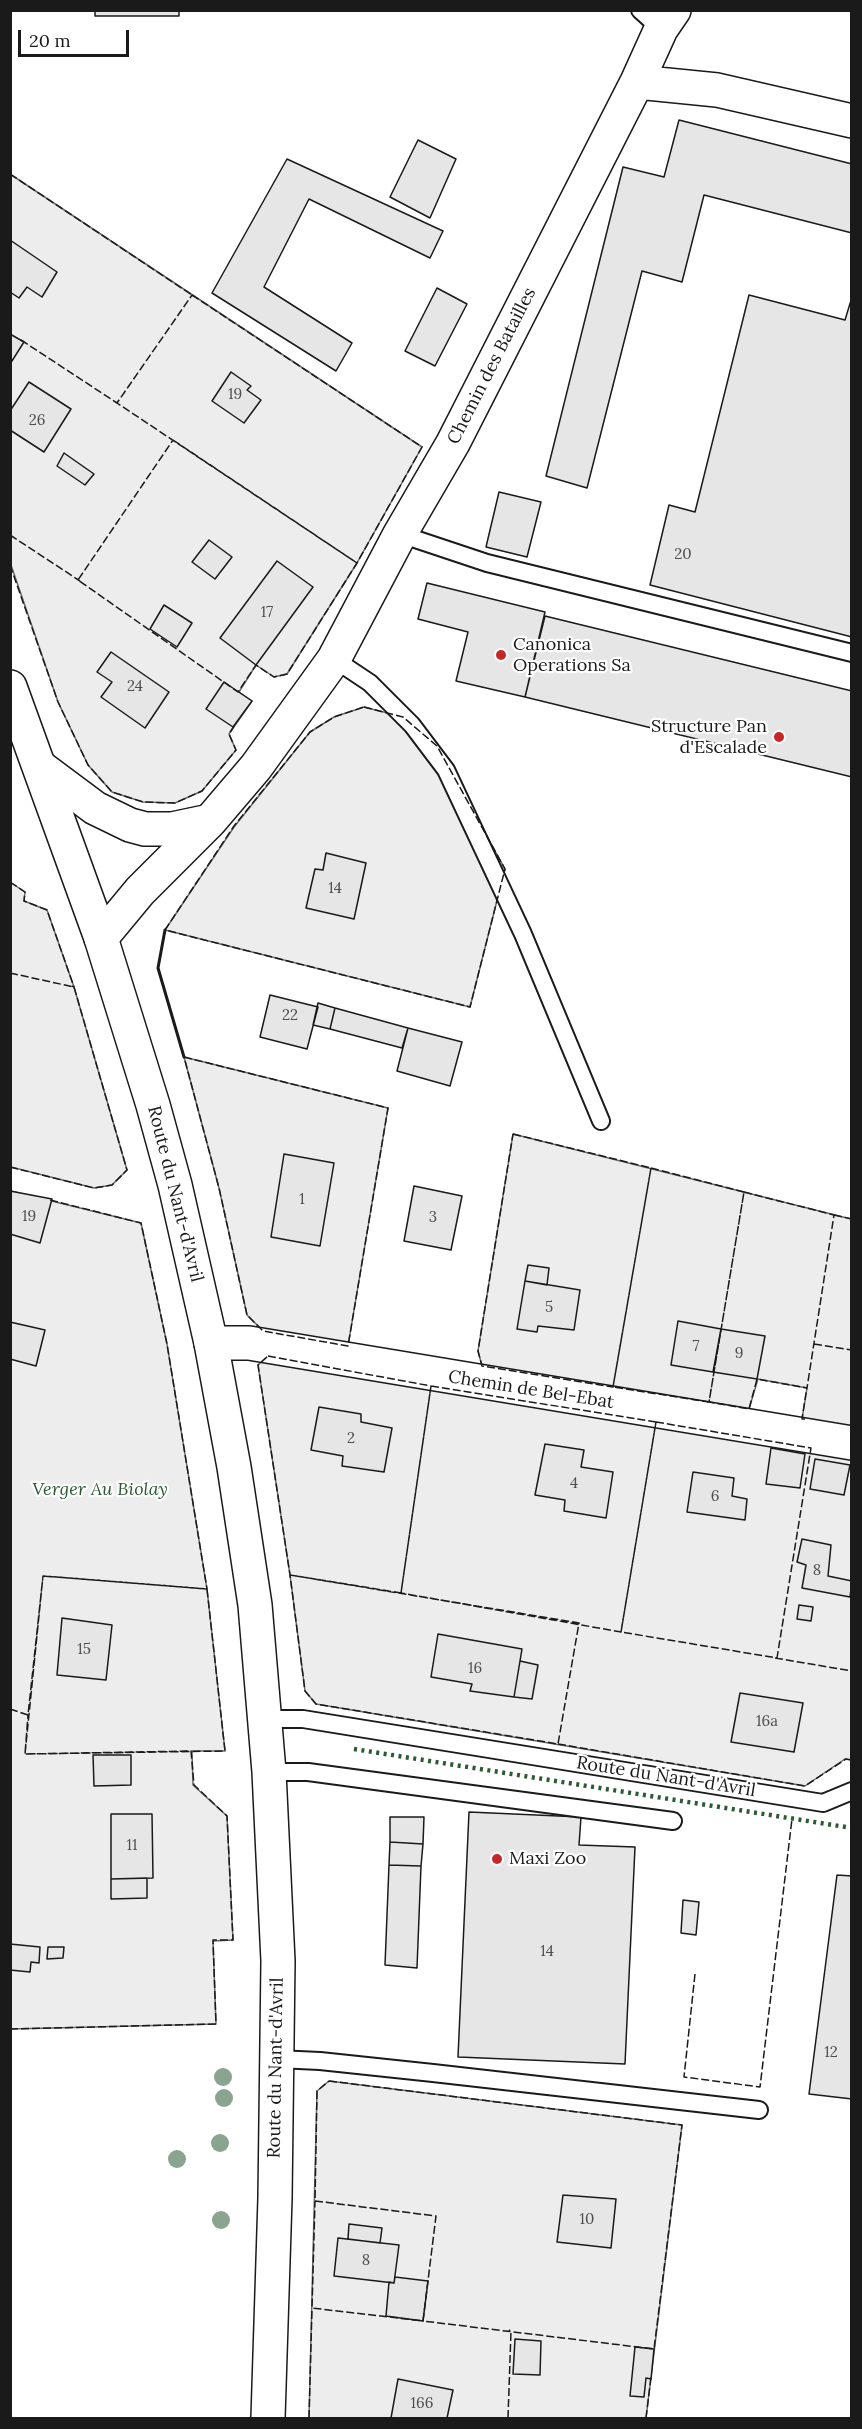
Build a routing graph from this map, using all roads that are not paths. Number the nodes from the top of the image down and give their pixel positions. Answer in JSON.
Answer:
{"nodes":[{"id":1,"x":658,"y":17,"type":"edge"},
{"id":2,"x":637,"y":82,"type":"junction"},
{"id":3,"x":852,"y":121,"type":"edge"},
{"id":4,"x":400,"y":534,"type":"junction"},
{"id":5,"x":852,"y":653,"type":"edge"},
{"id":6,"x":334,"y":659,"type":"junction"},
{"id":7,"x":10,"y":687,"type":"edge"},
{"id":8,"x":40,"y":767,"type":"junction"},
{"id":9,"x":210,"y":821,"type":"junction"},
{"id":10,"x":101,"y":938,"type":"junction"},
{"id":11,"x":601,"y":1121,"type":"dead end"},
{"id":12,"x":211,"y":1343,"type":"junction"},
{"id":13,"x":852,"y":1443,"type":"edge"},
{"id":14,"x":265,"y":1719,"type":"junction"},
{"id":15,"x":269,"y":1772,"type":"junction"},
{"id":16,"x":852,"y":1791,"type":"edge"},
{"id":17,"x":674,"y":1821,"type":"dead end"},
{"id":18,"x":277,"y":2059,"type":"junction"},
{"id":19,"x":759,"y":2110,"type":"dead end"},
{"id":20,"x":268,"y":2418,"type":"edge"}],
"edges":[{"from":1,"to":2,"type":"street","name":"Chemin des Batailles"},
{"from":2,"to":3,"type":"street"},
{"from":2,"to":4,"type":"street","name":"Chemin des Batailles"},
{"from":4,"to":5,"type":"lane"},
{"from":4,"to":6,"type":"street","name":"Chemin des Batailles"},
{"from":6,"to":9,"type":"street","name":"Chemin des Batailles"},
{"from":6,"to":11,"type":"lane"},
{"from":7,"to":8,"type":"street","name":"Route du Nant-d'Avril"},
{"from":8,"to":9,"type":"street"},
{"from":8,"to":10,"type":"street","name":"Route du Nant-d'Avril"},
{"from":9,"to":10,"type":"street","name":"Chemin des Batailles"},
{"from":10,"to":12,"type":"street","name":"Route du Nant-d'Avril"},
{"from":12,"to":13,"type":"street","name":"Chemin de Bel-Ebat"},
{"from":12,"to":14,"type":"street","name":"Route du Nant-d'Avril"},
{"from":14,"to":15,"type":"street","name":"Route du Nant-d'Avril"},
{"from":14,"to":16,"type":"lane","name":"Route du Nant-d'Avril"},
{"from":15,"to":17,"type":"lane"},
{"from":15,"to":18,"type":"street","name":"Route du Nant-d'Avril"},
{"from":18,"to":19,"type":"lane"},
{"from":18,"to":20,"type":"street","name":"Route du Nant-d'Avril"}]}
